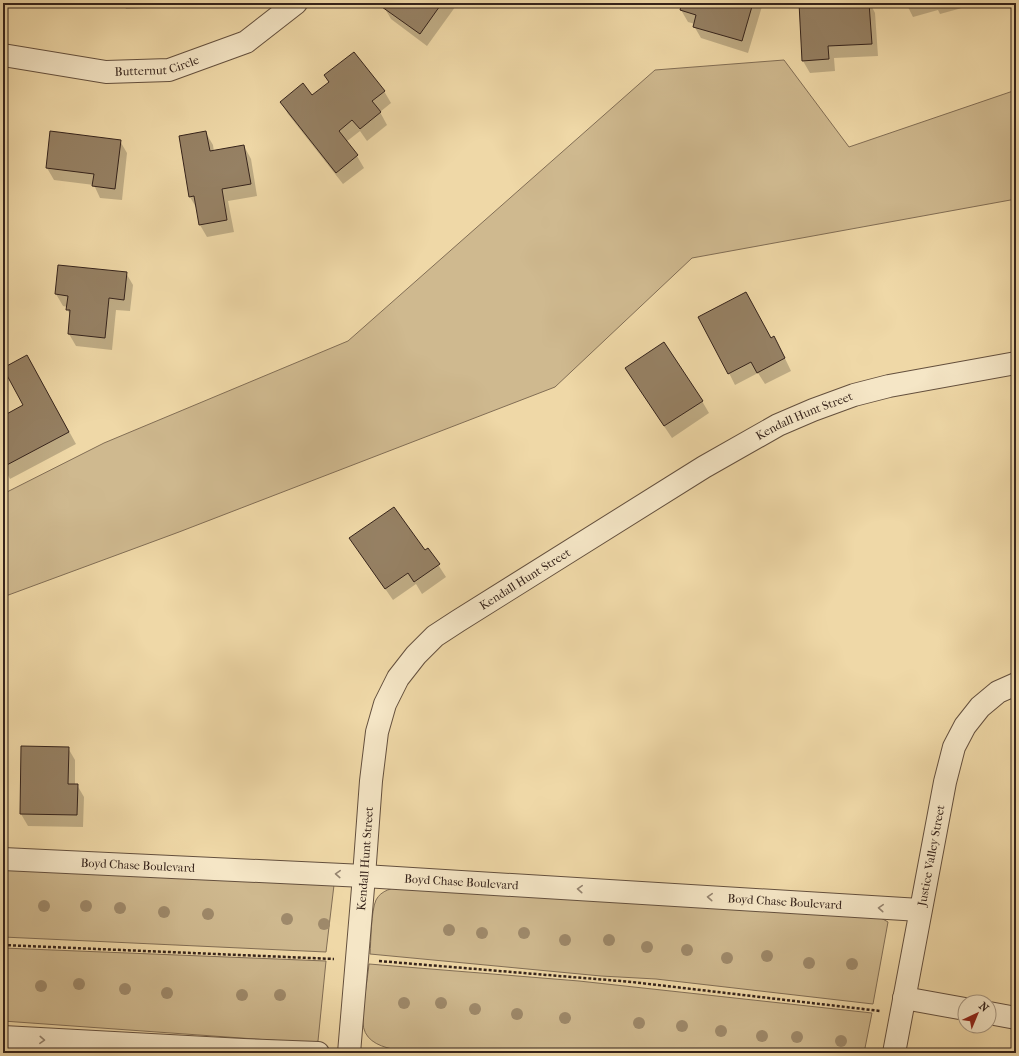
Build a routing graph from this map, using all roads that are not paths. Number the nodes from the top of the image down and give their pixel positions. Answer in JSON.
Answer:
{"nodes":[{"id":1,"x":296,"y":3,"type":"edge"},
{"id":2,"x":3,"y":55,"type":"edge"},
{"id":3,"x":1016,"y":363,"type":"edge"},
{"id":4,"x":1016,"y":684,"type":"edge"},
{"id":5,"x":3,"y":859,"type":"edge"},
{"id":6,"x":364,"y":876,"type":"junction"},
{"id":7,"x":920,"y":910,"type":"junction"},
{"id":8,"x":902,"y":1006,"type":"junction"},
{"id":9,"x":957,"y":1009,"type":"edge"},
{"id":10,"x":997,"y":1014,"type":"edge"},
{"id":11,"x":1016,"y":1018,"type":"edge"},
{"id":12,"x":3,"y":1038,"type":"edge"},
{"id":13,"x":318,"y":1053,"type":"edge"},
{"id":14,"x":349,"y":1053,"type":"edge"},
{"id":15,"x":894,"y":1053,"type":"edge"}],
"edges":[{"from":1,"to":2,"type":"street","name":"Butternut Circle"},
{"from":3,"to":6,"type":"street","name":"Kendall Hunt Street"},
{"from":4,"to":7,"type":"street","name":"Justice Valley Street"},
{"from":6,"to":5,"type":"street","name":"Boyd Chase Boulevard","one_way":true},
{"from":7,"to":6,"type":"street","name":"Boyd Chase Boulevard","one_way":true},
{"from":6,"to":14,"type":"street","name":"Kendall Hunt Street"},
{"from":7,"to":8,"type":"street","name":"Justice Valley Street"},
{"from":8,"to":9,"type":"street"},
{"from":8,"to":15,"type":"street","name":"Justice Valley Street"},
{"from":10,"to":11,"type":"street"},
{"from":12,"to":13,"type":"street","one_way":true}]}
